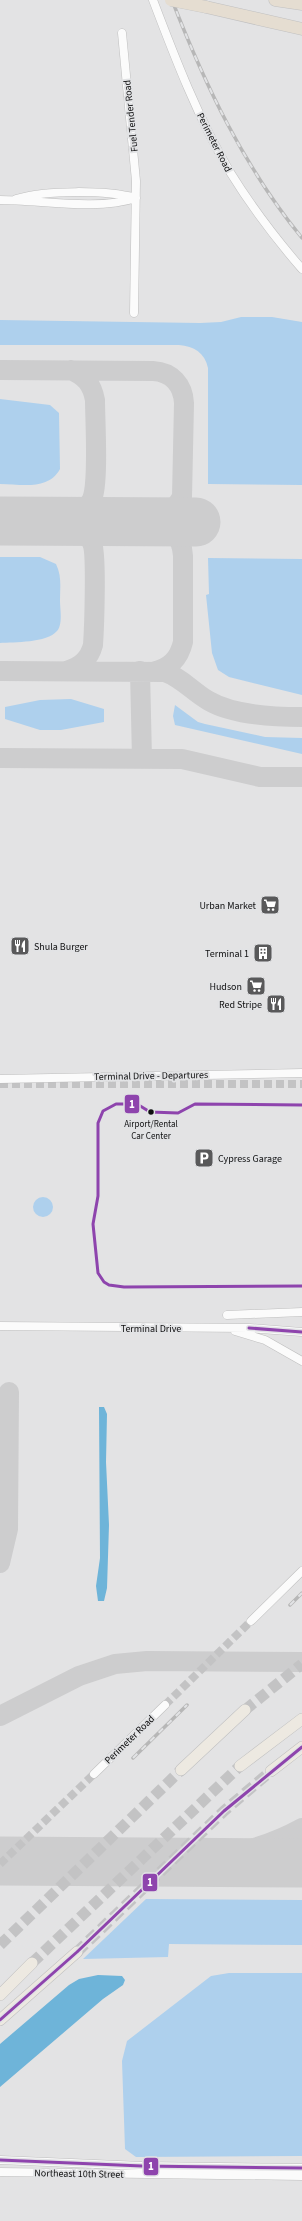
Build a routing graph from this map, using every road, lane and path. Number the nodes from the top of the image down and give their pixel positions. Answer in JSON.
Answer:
{"nodes":[{"id":1,"x":153,"y":0,"type":"edge"},
{"id":2,"x":171,"y":0,"type":"edge"},
{"id":3,"x":275,"y":0,"type":"edge"},
{"id":4,"x":302,"y":4,"type":"edge"},
{"id":5,"x":302,"y":29,"type":"edge"},
{"id":6,"x":122,"y":33,"type":"dead end"},
{"id":7,"x":136,"y":198,"type":"junction"},
{"id":8,"x":0,"y":200,"type":"edge"},
{"id":9,"x":302,"y":270,"type":"edge"},
{"id":10,"x":134,"y":313,"type":"dead end"},
{"id":11,"x":302,"y":1068,"type":"edge"},
{"id":12,"x":281,"y":1072,"type":"junction"},
{"id":13,"x":302,"y":1073,"type":"edge"},
{"id":14,"x":0,"y":1079,"type":"edge"},
{"id":15,"x":302,"y":1312,"type":"edge"},
{"id":16,"x":227,"y":1315,"type":"dead end"},
{"id":17,"x":0,"y":1326,"type":"edge"},
{"id":18,"x":227,"y":1328,"type":"junction"},
{"id":19,"x":302,"y":1332,"type":"edge"},
{"id":20,"x":302,"y":1361,"type":"edge"},
{"id":21,"x":302,"y":1571,"type":"edge"},
{"id":22,"x":251,"y":1621,"type":"tunnel mouth"},
{"id":23,"x":165,"y":1705,"type":"tunnel mouth"},
{"id":24,"x":245,"y":1710,"type":"tunnel mouth"},
{"id":25,"x":302,"y":1719,"type":"edge"},
{"id":26,"x":302,"y":1747,"type":"edge"},
{"id":27,"x":240,"y":1766,"type":"tunnel mouth"},
{"id":28,"x":181,"y":1770,"type":"tunnel mouth"},
{"id":29,"x":270,"y":1771,"type":"tunnel mouth"},
{"id":30,"x":94,"y":1774,"type":"tunnel mouth"},
{"id":31,"x":77,"y":1952,"type":"tunnel mouth"},
{"id":32,"x":32,"y":1963,"type":"tunnel mouth"},
{"id":33,"x":0,"y":1995,"type":"edge"},
{"id":34,"x":0,"y":2020,"type":"edge"},
{"id":35,"x":0,"y":2160,"type":"edge"},
{"id":36,"x":302,"y":2168,"type":"edge"},
{"id":37,"x":180,"y":2170,"type":"junction"},
{"id":38,"x":0,"y":2172,"type":"edge"},
{"id":39,"x":302,"y":2176,"type":"edge"}],
"edges":[{"from":1,"to":9,"type":"street","name":"Perimeter Road"},
{"from":2,"to":5,"type":"highway","bridge":true},
{"from":3,"to":4,"type":"highway"},
{"from":6,"to":7,"type":"street","name":"Fuel Tender Road"},
{"from":7,"to":8,"type":"street"},
{"from":7,"to":10,"type":"street","name":"Fuel Tender Road"},
{"from":11,"to":12,"type":"street"},
{"from":12,"to":13,"type":"street","name":"Terminal Drive - Departures"},
{"from":12,"to":14,"type":"street","name":"Terminal Drive - Departures"},
{"from":15,"to":16,"type":"street"},
{"from":17,"to":18,"type":"street","name":"Terminal Drive"},
{"from":18,"to":19,"type":"street","name":"Terminal Drive"},
{"from":18,"to":20,"type":"street"},
{"from":21,"to":22,"type":"street"},
{"from":23,"to":30,"type":"street","name":"Perimeter Road"},
{"from":24,"to":28,"type":"main road"},
{"from":25,"to":27,"type":"main road"},
{"from":26,"to":29,"type":"main road"},
{"from":31,"to":34,"type":"main road"},
{"from":32,"to":33,"type":"main road"},
{"from":35,"to":37,"type":"street","name":"Northeast 10th Street"},
{"from":36,"to":37,"type":"street","name":"Northeast 10th Street"},
{"from":37,"to":38,"type":"street","name":"Northeast 10th Street"},
{"from":37,"to":39,"type":"street","name":"Northeast 10th Street"}]}
